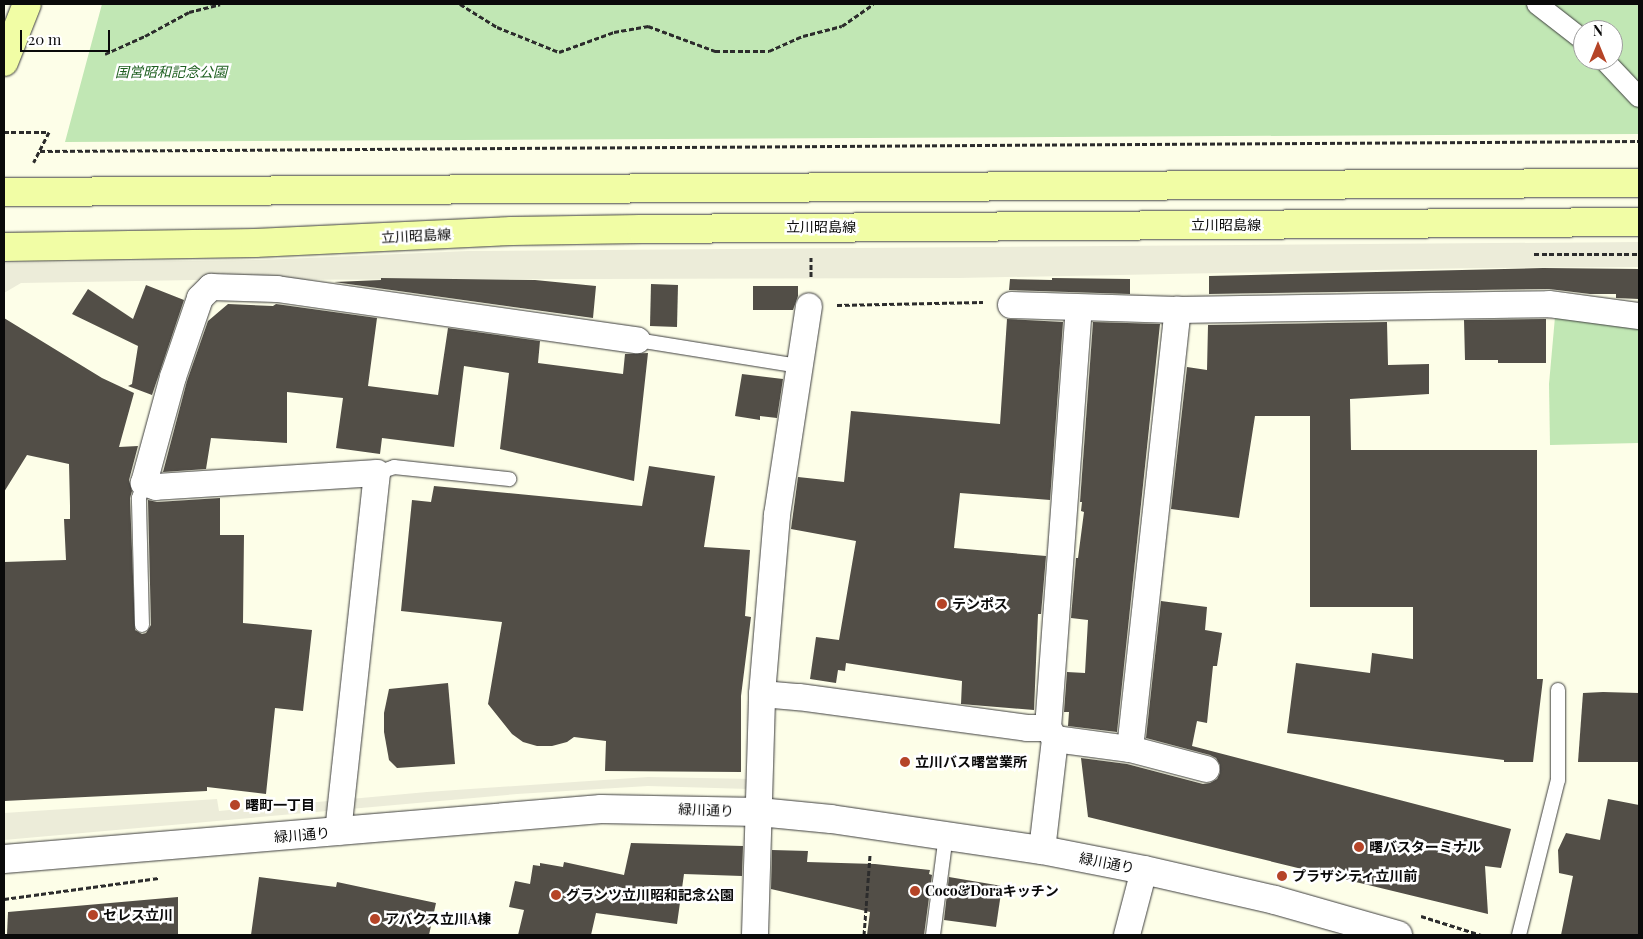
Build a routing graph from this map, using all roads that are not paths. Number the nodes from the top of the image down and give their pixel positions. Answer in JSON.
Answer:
{"nodes":[{"id":1,"x":27,"y":4,"type":"edge"},
{"id":2,"x":1538,"y":4,"type":"edge"},
{"id":3,"x":1573,"y":32,"type":"edge"},
{"id":4,"x":4,"y":62,"type":"edge"},
{"id":5,"x":1613,"y":70,"type":"edge"},
{"id":6,"x":1639,"y":97,"type":"edge"},
{"id":7,"x":1639,"y":183,"type":"edge"},
{"id":8,"x":4,"y":192,"type":"edge"},
{"id":9,"x":1639,"y":222,"type":"edge"},
{"id":10,"x":4,"y":247,"type":"edge"},
{"id":11,"x":1011,"y":305,"type":"road end"},
{"id":12,"x":809,"y":306,"type":"road end"},
{"id":13,"x":1079,"y":308,"type":"junction"},
{"id":14,"x":1178,"y":310,"type":"junction"},
{"id":15,"x":1639,"y":316,"type":"edge"},
{"id":16,"x":637,"y":340,"type":"joint"},
{"id":17,"x":799,"y":366,"type":"junction"},
{"id":18,"x":377,"y":474,"type":"junction"},
{"id":19,"x":509,"y":480,"type":"dead end"},
{"id":20,"x":144,"y":483,"type":"junction"},
{"id":21,"x":142,"y":625,"type":"dead end"},
{"id":22,"x":1558,"y":690,"type":"dead end"},
{"id":23,"x":762,"y":694,"type":"junction"},
{"id":24,"x":1051,"y":734,"type":"junction"},
{"id":25,"x":1130,"y":749,"type":"junction"},
{"id":26,"x":1206,"y":769,"type":"dead end"},
{"id":27,"x":759,"y":812,"type":"junction"},
{"id":28,"x":338,"y":832,"type":"junction"},
{"id":29,"x":946,"y":835,"type":"junction"},
{"id":30,"x":1042,"y":850,"type":"junction"},
{"id":31,"x":4,"y":859,"type":"edge"},
{"id":32,"x":1144,"y":870,"type":"junction"},
{"id":33,"x":755,"y":935,"type":"edge"},
{"id":34,"x":933,"y":935,"type":"edge"},
{"id":35,"x":1127,"y":935,"type":"edge"},
{"id":36,"x":1398,"y":935,"type":"edge"},
{"id":37,"x":1519,"y":935,"type":"edge"}],
"edges":[{"from":1,"to":4,"type":"main road"},
{"from":2,"to":3,"type":"street"},
{"from":5,"to":6,"type":"street"},
{"from":7,"to":8,"type":"main road"},
{"from":9,"to":10,"type":"main road","name":"立川昭島線"},
{"from":11,"to":13,"type":"street"},
{"from":12,"to":17,"type":"street"},
{"from":13,"to":14,"type":"street"},
{"from":13,"to":24,"type":"street"},
{"from":14,"to":15,"type":"street"},
{"from":14,"to":25,"type":"street"},
{"from":16,"to":17,"type":"lane"},
{"from":16,"to":20,"type":"street"},
{"from":17,"to":23,"type":"street"},
{"from":18,"to":19,"type":"lane"},
{"from":18,"to":20,"type":"street"},
{"from":18,"to":28,"type":"street"},
{"from":20,"to":21,"type":"lane"},
{"from":22,"to":37,"type":"lane"},
{"from":23,"to":24,"type":"street"},
{"from":23,"to":27,"type":"street"},
{"from":24,"to":25,"type":"street"},
{"from":24,"to":30,"type":"street"},
{"from":25,"to":26,"type":"street"},
{"from":27,"to":28,"type":"street","name":"緑川通り"},
{"from":27,"to":29,"type":"street","name":"緑川通り"},
{"from":27,"to":33,"type":"street"},
{"from":28,"to":31,"type":"street","name":"緑川通り"},
{"from":29,"to":30,"type":"street","name":"緑川通り"},
{"from":29,"to":34,"type":"lane"},
{"from":30,"to":32,"type":"street","name":"緑川通り"},
{"from":32,"to":35,"type":"street"},
{"from":32,"to":36,"type":"street","name":"緑川通り"}]}
